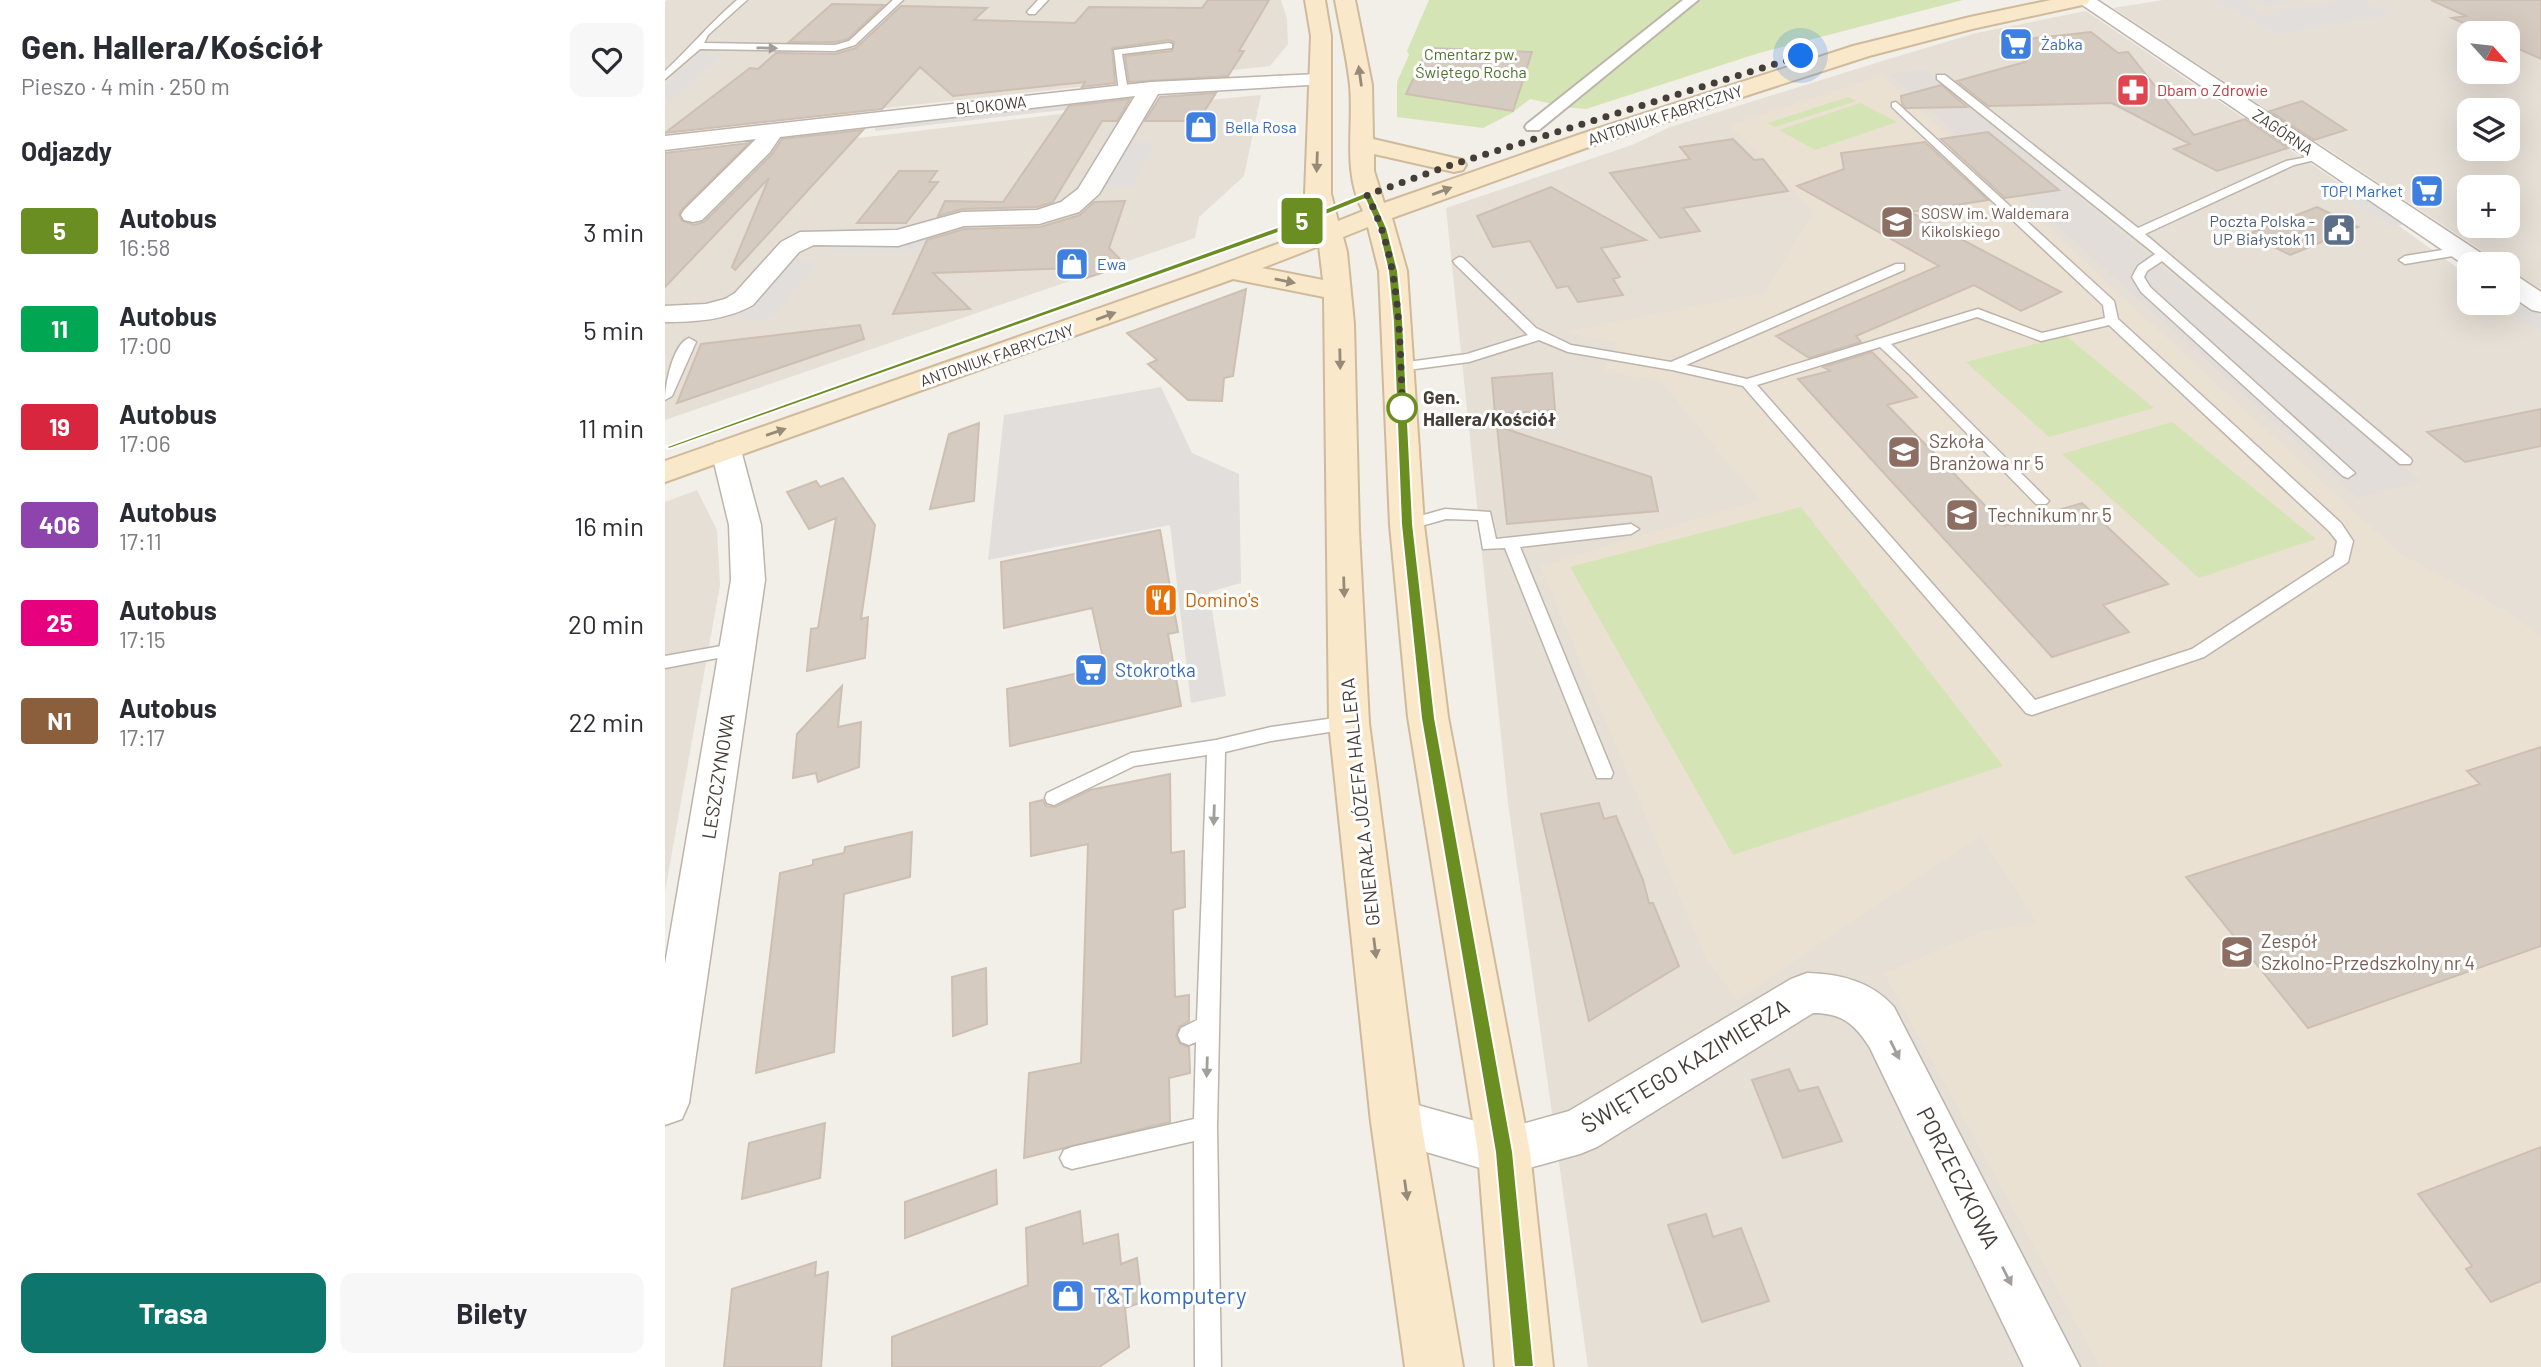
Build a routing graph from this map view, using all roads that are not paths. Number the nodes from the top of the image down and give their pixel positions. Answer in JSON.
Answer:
{"nodes":[{"id":1,"x":742,"y":0,"type":"edge"},
{"id":2,"x":898,"y":0,"type":"edge"},
{"id":3,"x":1043,"y":0,"type":"edge"},
{"id":4,"x":1315,"y":0,"type":"edge"},
{"id":5,"x":1345,"y":0,"type":"edge"},
{"id":6,"x":1691,"y":0,"type":"edge"},
{"id":7,"x":2017,"y":0,"type":"edge"},
{"id":8,"x":2082,"y":0,"type":"edge"},
{"id":9,"x":1032,"y":12,"type":"dead end"},
{"id":10,"x":698,"y":46,"type":"junction"},
{"id":11,"x":1169,"y":46,"type":"dead end"},
{"id":12,"x":665,"y":76,"type":"edge"},
{"id":13,"x":1941,"y":77,"type":"dead end"},
{"id":14,"x":1318,"y":80,"type":"junction"},
{"id":15,"x":1151,"y":88,"type":"junction"},
{"id":16,"x":1123,"y":91,"type":"junction"},
{"id":17,"x":1896,"y":105,"type":"dead end"},
{"id":18,"x":1533,"y":127,"type":"dead end"},
{"id":19,"x":774,"y":129,"type":"junction"},
{"id":20,"x":665,"y":143,"type":"edge"},
{"id":21,"x":1363,"y":144,"type":"junction"},
{"id":22,"x":1525,"y":151,"type":"junction"},
{"id":23,"x":2319,"y":156,"type":"junction"},
{"id":24,"x":1454,"y":164,"type":"junction"},
{"id":25,"x":1372,"y":205,"type":"junction"},
{"id":26,"x":693,"y":215,"type":"dead end"},
{"id":27,"x":1326,"y":224,"type":"junction"},
{"id":28,"x":2137,"y":233,"type":"junction"},
{"id":29,"x":2461,"y":251,"type":"joint"},
{"id":30,"x":2162,"y":255,"type":"junction"},
{"id":31,"x":2405,"y":260,"type":"dead end"},
{"id":32,"x":1459,"y":261,"type":"dead end"},
{"id":33,"x":1900,"y":267,"type":"dead end"},
{"id":34,"x":1233,"y":271,"type":"junction"},
{"id":35,"x":1194,"y":272,"type":"junction"},
{"id":36,"x":2520,"y":290,"type":"edge"},
{"id":37,"x":2541,"y":304,"type":"edge"},
{"id":38,"x":665,"y":314,"type":"edge"},
{"id":39,"x":707,"y":314,"type":"junction"},
{"id":40,"x":1363,"y":316,"type":"junction"},
{"id":41,"x":2112,"y":320,"type":"junction"},
{"id":42,"x":1540,"y":335,"type":"junction"},
{"id":43,"x":689,"y":342,"type":"joint"},
{"id":44,"x":1884,"y":344,"type":"junction"},
{"id":45,"x":1672,"y":366,"type":"junction"},
{"id":46,"x":1400,"y":367,"type":"junction"},
{"id":47,"x":1748,"y":383,"type":"junction"},
{"id":48,"x":665,"y":396,"type":"edge"},
{"id":49,"x":665,"y":447,"type":"edge"},
{"id":50,"x":726,"y":450,"type":"junction"},
{"id":51,"x":2405,"y":461,"type":"dead end"},
{"id":52,"x":665,"y":472,"type":"edge"},
{"id":53,"x":2348,"y":473,"type":"dead end"},
{"id":54,"x":2041,"y":501,"type":"dead end"},
{"id":55,"x":1407,"y":524,"type":"junction"},
{"id":56,"x":1631,"y":529,"type":"dead end"},
{"id":57,"x":1511,"y":544,"type":"junction"},
{"id":58,"x":737,"y":649,"type":"junction"},
{"id":59,"x":665,"y":662,"type":"edge"},
{"id":60,"x":1349,"y":723,"type":"junction"},
{"id":61,"x":1216,"y":747,"type":"junction"},
{"id":62,"x":1604,"y":773,"type":"dead end"},
{"id":63,"x":1053,"y":798,"type":"dead end"},
{"id":64,"x":1853,"y":998,"type":"joint"},
{"id":65,"x":665,"y":1103,"type":"edge"},
{"id":66,"x":1396,"y":1122,"type":"junction"},
{"id":67,"x":1205,"y":1127,"type":"junction"},
{"id":68,"x":1504,"y":1152,"type":"junction"},
{"id":69,"x":1072,"y":1158,"type":"dead end"},
{"id":70,"x":1208,"y":1367,"type":"edge"},
{"id":71,"x":1434,"y":1367,"type":"edge"},
{"id":72,"x":1524,"y":1367,"type":"edge"},
{"id":73,"x":2053,"y":1367,"type":"edge"}],
"edges":[{"from":1,"to":10,"type":"lane"},
{"from":10,"to":2,"type":"lane","one_way":true},
{"from":3,"to":9,"type":"lane"},
{"from":4,"to":14,"type":"main road","name":"GENERAŁA JÓZEFA HALLERA"},
{"from":21,"to":5,"type":"main road","name":"GENERAŁA JÓZEFA HALLERA","one_way":true},
{"from":6,"to":18,"type":"street"},
{"from":7,"to":22,"type":"main road","name":"ANTONIUK FABRYCZNY"},
{"from":8,"to":22,"type":"main road","name":"ANTONIUK FABRYCZNY"},
{"from":8,"to":23,"type":"street","name":"ZAGÓRNA"},
{"from":10,"to":12,"type":"lane"},
{"from":11,"to":16,"type":"lane"},
{"from":13,"to":28,"type":"lane"},
{"from":14,"to":15,"type":"street","name":"BLOKOWA"},
{"from":14,"to":27,"type":"main road","name":"GENERAŁA JÓZEFA HALLERA","one_way":true},
{"from":15,"to":16,"type":"street","name":"BLOKOWA"},
{"from":15,"to":39,"type":"street"},
{"from":16,"to":19,"type":"street","name":"BLOKOWA"},
{"from":17,"to":41,"type":"lane"},
{"from":19,"to":20,"type":"street","name":"BLOKOWA"},
{"from":19,"to":26,"type":"street"},
{"from":21,"to":24,"type":"main road"},
{"from":21,"to":25,"type":"main road","name":"GENERAŁA JÓZEFA HALLERA"},
{"from":22,"to":24,"type":"main road","name":"ANTONIUK FABRYCZNY"},
{"from":25,"to":22,"type":"main road","name":"ANTONIUK FABRYCZNY","one_way":true},
{"from":23,"to":28,"type":"lane"},
{"from":23,"to":29,"type":"street","name":"ZAGÓRNA"},
{"from":24,"to":25,"type":"main road","name":"ANTONIUK FABRYCZNY"},
{"from":25,"to":27,"type":"main road"},
{"from":25,"to":40,"type":"main road","name":"GENERAŁA JÓZEFA HALLERA"},
{"from":27,"to":34,"type":"main road","name":"ANTONIUK FABRYCZNY"},
{"from":27,"to":35,"type":"main road","name":"ANTONIUK FABRYCZNY"},
{"from":27,"to":40,"type":"main road","name":"GENERAŁA JÓZEFA HALLERA"},
{"from":28,"to":30,"type":"lane"},
{"from":29,"to":31,"type":"lane"},
{"from":30,"to":51,"type":"lane"},
{"from":30,"to":53,"type":"lane"},
{"from":32,"to":42,"type":"lane"},
{"from":33,"to":45,"type":"lane"},
{"from":34,"to":35,"type":"main road","name":"ANTONIUK FABRYCZNY"},
{"from":34,"to":40,"type":"main road","one_way":true},
{"from":35,"to":49,"type":"main road","name":"ANTONIUK FABRYCZNY"},
{"from":50,"to":35,"type":"main road","name":"ANTONIUK FABRYCZNY","one_way":true},
{"from":36,"to":37,"type":"street"},
{"from":38,"to":39,"type":"street"},
{"from":39,"to":43,"type":"street"},
{"from":40,"to":46,"type":"main road","name":"GENERAŁA JÓZEFA HALLERA"},
{"from":40,"to":60,"type":"main road","name":"GENERAŁA JÓZEFA HALLERA","one_way":true},
{"from":41,"to":44,"type":"lane"},
{"from":41,"to":47,"type":"lane"},
{"from":42,"to":45,"type":"lane"},
{"from":42,"to":46,"type":"lane"},
{"from":43,"to":48,"type":"lane"},
{"from":44,"to":47,"type":"lane"},
{"from":44,"to":54,"type":"lane"},
{"from":45,"to":47,"type":"lane"},
{"from":46,"to":55,"type":"main road","name":"GENERAŁA JÓZEFA HALLERA"},
{"from":50,"to":52,"type":"main road","name":"ANTONIUK FABRYCZNY"},
{"from":50,"to":58,"type":"street","name":"LESZCZYNOWA"},
{"from":55,"to":57,"type":"lane"},
{"from":55,"to":68,"type":"main road","name":"GENERAŁA JÓZEFA HALLERA"},
{"from":56,"to":57,"type":"lane"},
{"from":57,"to":62,"type":"lane"},
{"from":58,"to":59,"type":"lane"},
{"from":58,"to":65,"type":"street","name":"LESZCZYNOWA"},
{"from":60,"to":61,"type":"lane"},
{"from":60,"to":66,"type":"main road","name":"GENERAŁA JÓZEFA HALLERA","one_way":true},
{"from":61,"to":63,"type":"lane"},
{"from":61,"to":67,"type":"lane","one_way":true},
{"from":64,"to":68,"type":"street","name":"ŚWIĘTEGO KAZIMIERZA"},
{"from":64,"to":73,"type":"street","name":"PORZECZKOWA","one_way":true},
{"from":66,"to":68,"type":"street"},
{"from":66,"to":71,"type":"main road","name":"GENERAŁA JÓZEFA HALLERA","one_way":true},
{"from":67,"to":69,"type":"lane"},
{"from":67,"to":70,"type":"lane"},
{"from":68,"to":72,"type":"main road","name":"GENERAŁA JÓZEFA HALLERA"}]}
